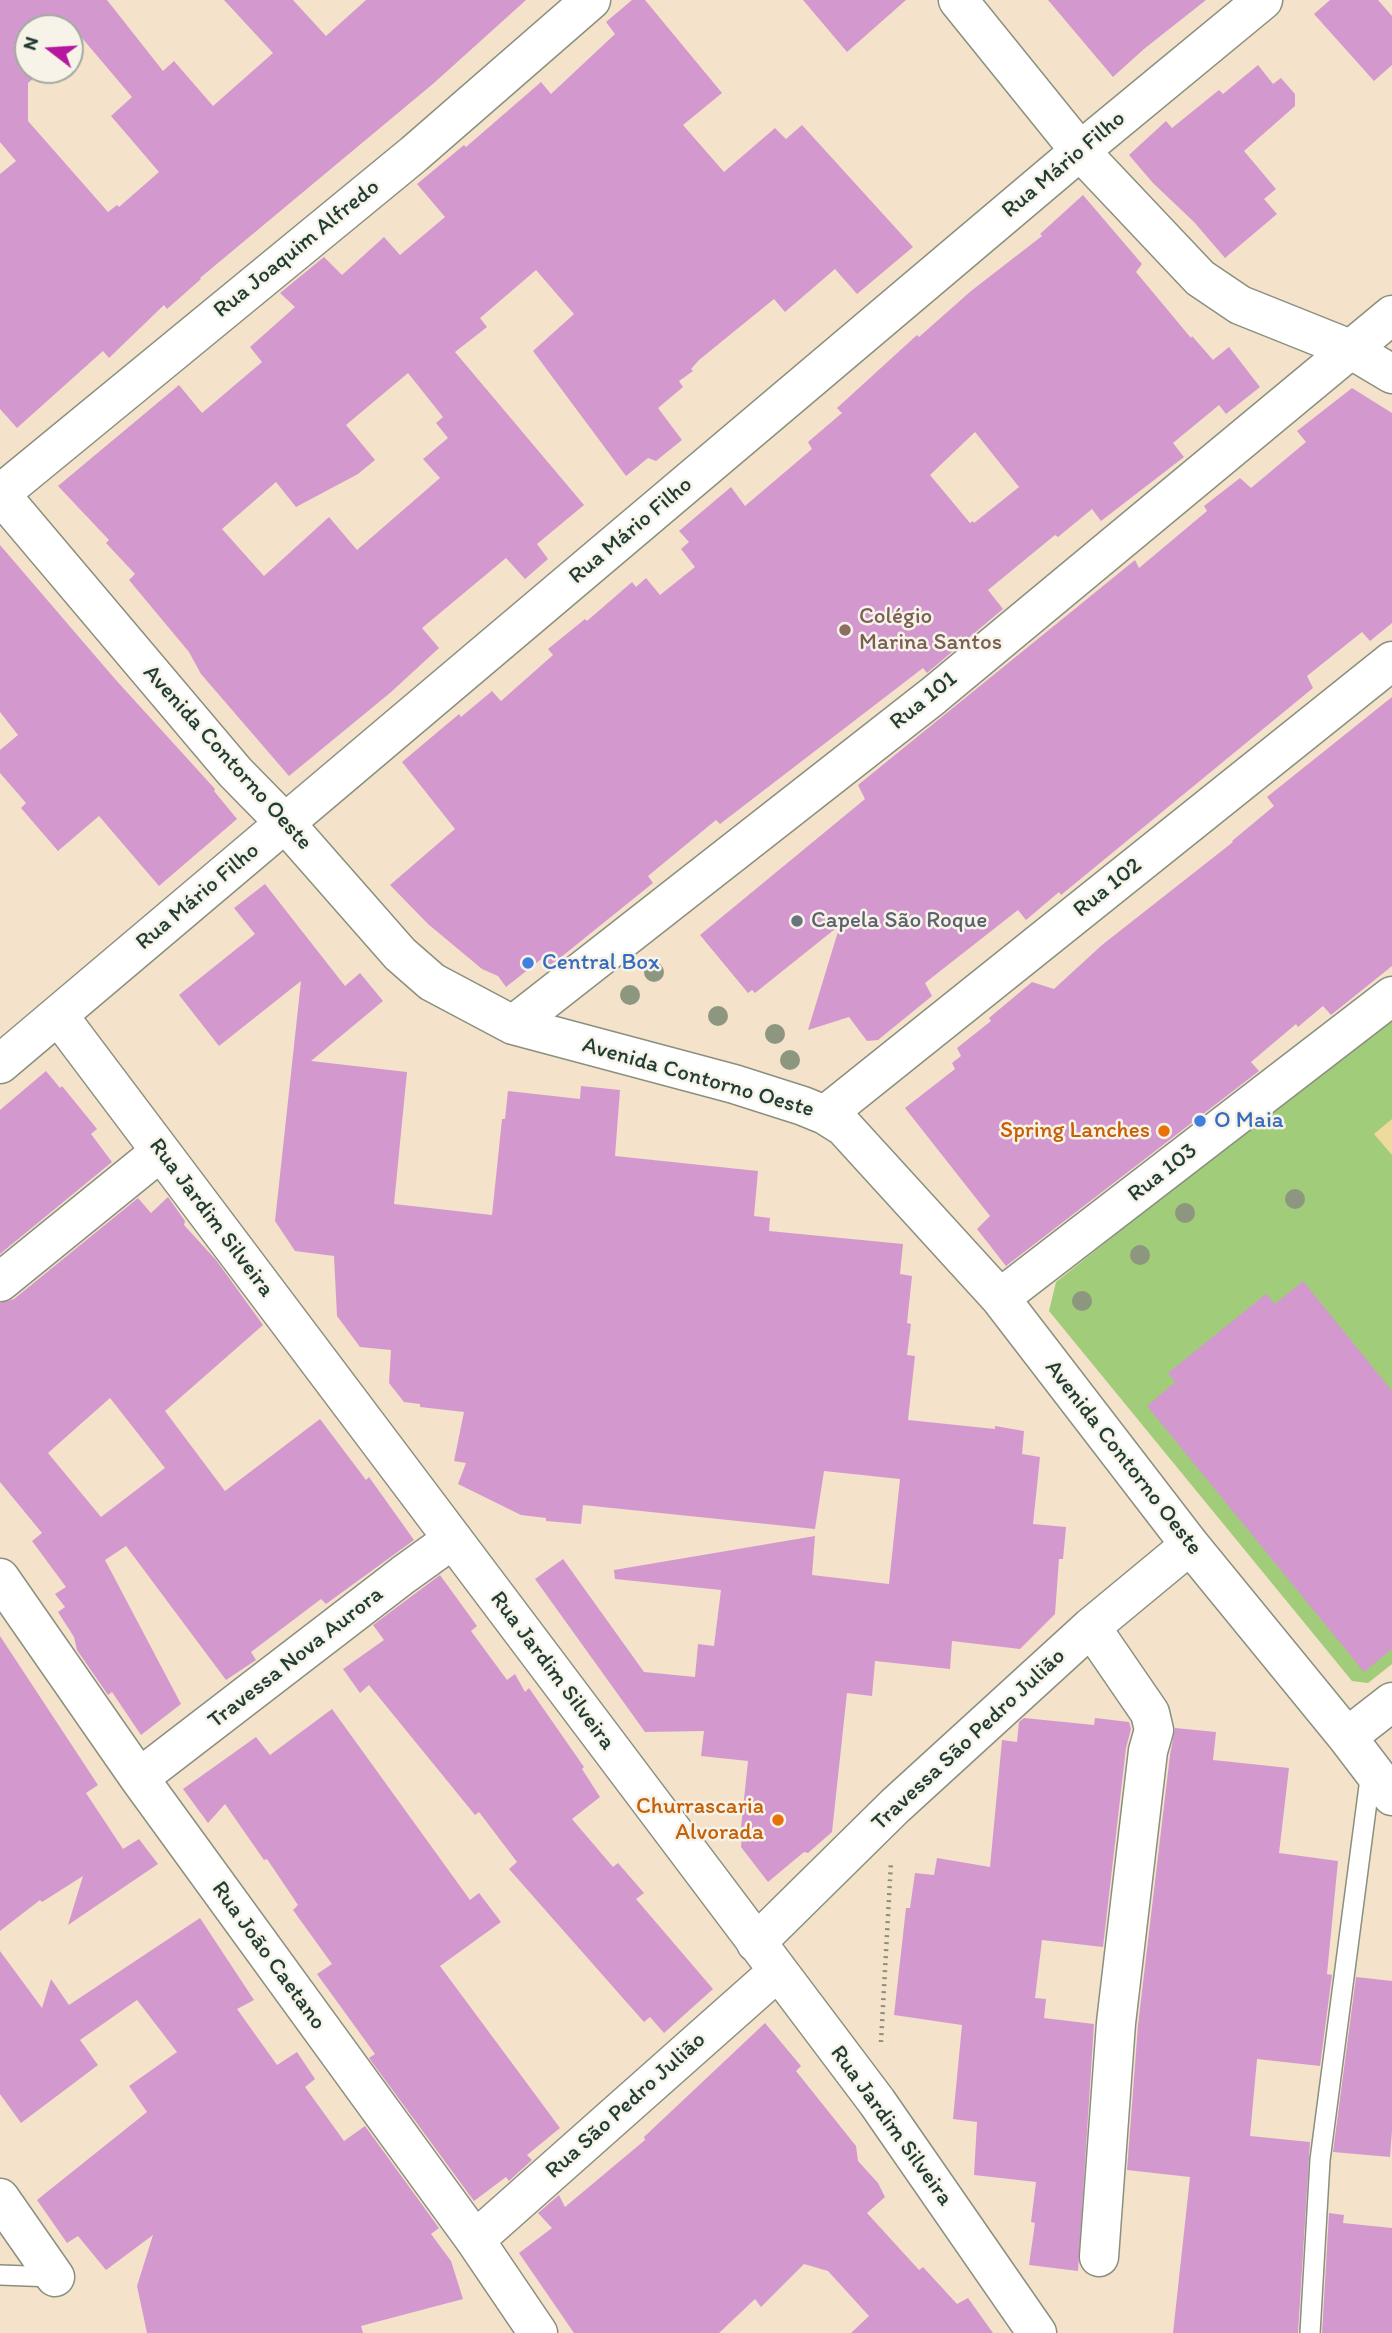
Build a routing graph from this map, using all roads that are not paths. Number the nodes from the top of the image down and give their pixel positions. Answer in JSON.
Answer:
{"nodes":[{"id":1,"x":591,"y":0,"type":"edge"},
{"id":2,"x":958,"y":0,"type":"edge"},
{"id":3,"x":1263,"y":0,"type":"edge"},
{"id":4,"x":1080,"y":151,"type":"junction"},
{"id":5,"x":1392,"y":315,"type":"edge"},
{"id":6,"x":1350,"y":349,"type":"junction"},
{"id":7,"x":1392,"y":374,"type":"edge"},
{"id":8,"x":0,"y":494,"type":"edge"},
{"id":9,"x":1392,"y":662,"type":"edge"},
{"id":10,"x":285,"y":823,"type":"junction"},
{"id":11,"x":1392,"y":996,"type":"edge"},
{"id":12,"x":58,"y":1015,"type":"junction"},
{"id":13,"x":513,"y":1025,"type":"junction"},
{"id":14,"x":0,"y":1063,"type":"edge"},
{"id":15,"x":825,"y":1115,"type":"junction"},
{"id":16,"x":160,"y":1152,"type":"junction"},
{"id":17,"x":0,"y":1282,"type":"edge"},
{"id":18,"x":1000,"y":1298,"type":"junction"},
{"id":19,"x":453,"y":1539,"type":"junction"},
{"id":20,"x":1190,"y":1545,"type":"junction"},
{"id":21,"x":0,"y":1578,"type":"edge"},
{"id":22,"x":1091,"y":1627,"type":"junction"},
{"id":23,"x":1392,"y":1702,"type":"edge"},
{"id":24,"x":1348,"y":1738,"type":"junction"},
{"id":25,"x":139,"y":1778,"type":"junction"},
{"id":26,"x":1381,"y":1783,"type":"edge"},
{"id":27,"x":767,"y":1957,"type":"junction"},
{"id":28,"x":0,"y":2198,"type":"edge"},
{"id":29,"x":475,"y":2240,"type":"junction"},
{"id":30,"x":1099,"y":2257,"type":"dead end"},
{"id":31,"x":0,"y":2275,"type":"edge"},
{"id":32,"x":55,"y":2277,"type":"joint"},
{"id":33,"x":538,"y":2333,"type":"edge"},
{"id":34,"x":1037,"y":2333,"type":"edge"},
{"id":35,"x":1310,"y":2333,"type":"edge"}],
"edges":[{"from":1,"to":8,"type":"street","name":"Rua Joaquim Alfredo"},
{"from":2,"to":4,"type":"street"},
{"from":3,"to":4,"type":"street","name":"Rua Mário Filho"},
{"from":4,"to":6,"type":"street"},
{"from":4,"to":10,"type":"street","name":"Rua Mário Filho"},
{"from":5,"to":6,"type":"street","name":"Rua 101"},
{"from":6,"to":7,"type":"street"},
{"from":6,"to":13,"type":"street","name":"Rua 101"},
{"from":8,"to":10,"type":"street","name":"Avenida Contorno Oeste"},
{"from":9,"to":15,"type":"street","name":"Rua 102"},
{"from":10,"to":12,"type":"street","name":"Rua Mário Filho"},
{"from":10,"to":13,"type":"street","name":"Avenida Contorno Oeste"},
{"from":11,"to":18,"type":"street","name":"Rua 103"},
{"from":12,"to":14,"type":"street","name":"Rua Mário Filho"},
{"from":12,"to":16,"type":"street","name":"Rua Jardim Silveira"},
{"from":13,"to":15,"type":"street","name":"Avenida Contorno Oeste"},
{"from":15,"to":18,"type":"street","name":"Avenida Contorno Oeste"},
{"from":16,"to":17,"type":"street"},
{"from":16,"to":19,"type":"street","name":"Rua Jardim Silveira"},
{"from":18,"to":20,"type":"street","name":"Avenida Contorno Oeste"},
{"from":19,"to":25,"type":"street","name":"Travessa Nova Aurora"},
{"from":19,"to":27,"type":"street","name":"Rua Jardim Silveira"},
{"from":20,"to":22,"type":"street","name":"Travessa São Pedro Julião"},
{"from":20,"to":24,"type":"street","name":"Avenida Contorno Oeste"},
{"from":21,"to":25,"type":"street","name":"Rua João Caetano"},
{"from":22,"to":27,"type":"street","name":"Travessa São Pedro Julião"},
{"from":22,"to":30,"type":"street"},
{"from":23,"to":24,"type":"street"},
{"from":24,"to":26,"type":"street","name":"Avenida Contorno Oeste"},
{"from":25,"to":29,"type":"street","name":"Rua João Caetano"},
{"from":26,"to":35,"type":"lane"},
{"from":27,"to":29,"type":"street","name":"Rua São Pedro Julião"},
{"from":27,"to":34,"type":"street","name":"Rua Jardim Silveira"},
{"from":28,"to":32,"type":"street"},
{"from":29,"to":33,"type":"street","name":"Rua João Caetano"},
{"from":31,"to":32,"type":"lane"}]}
